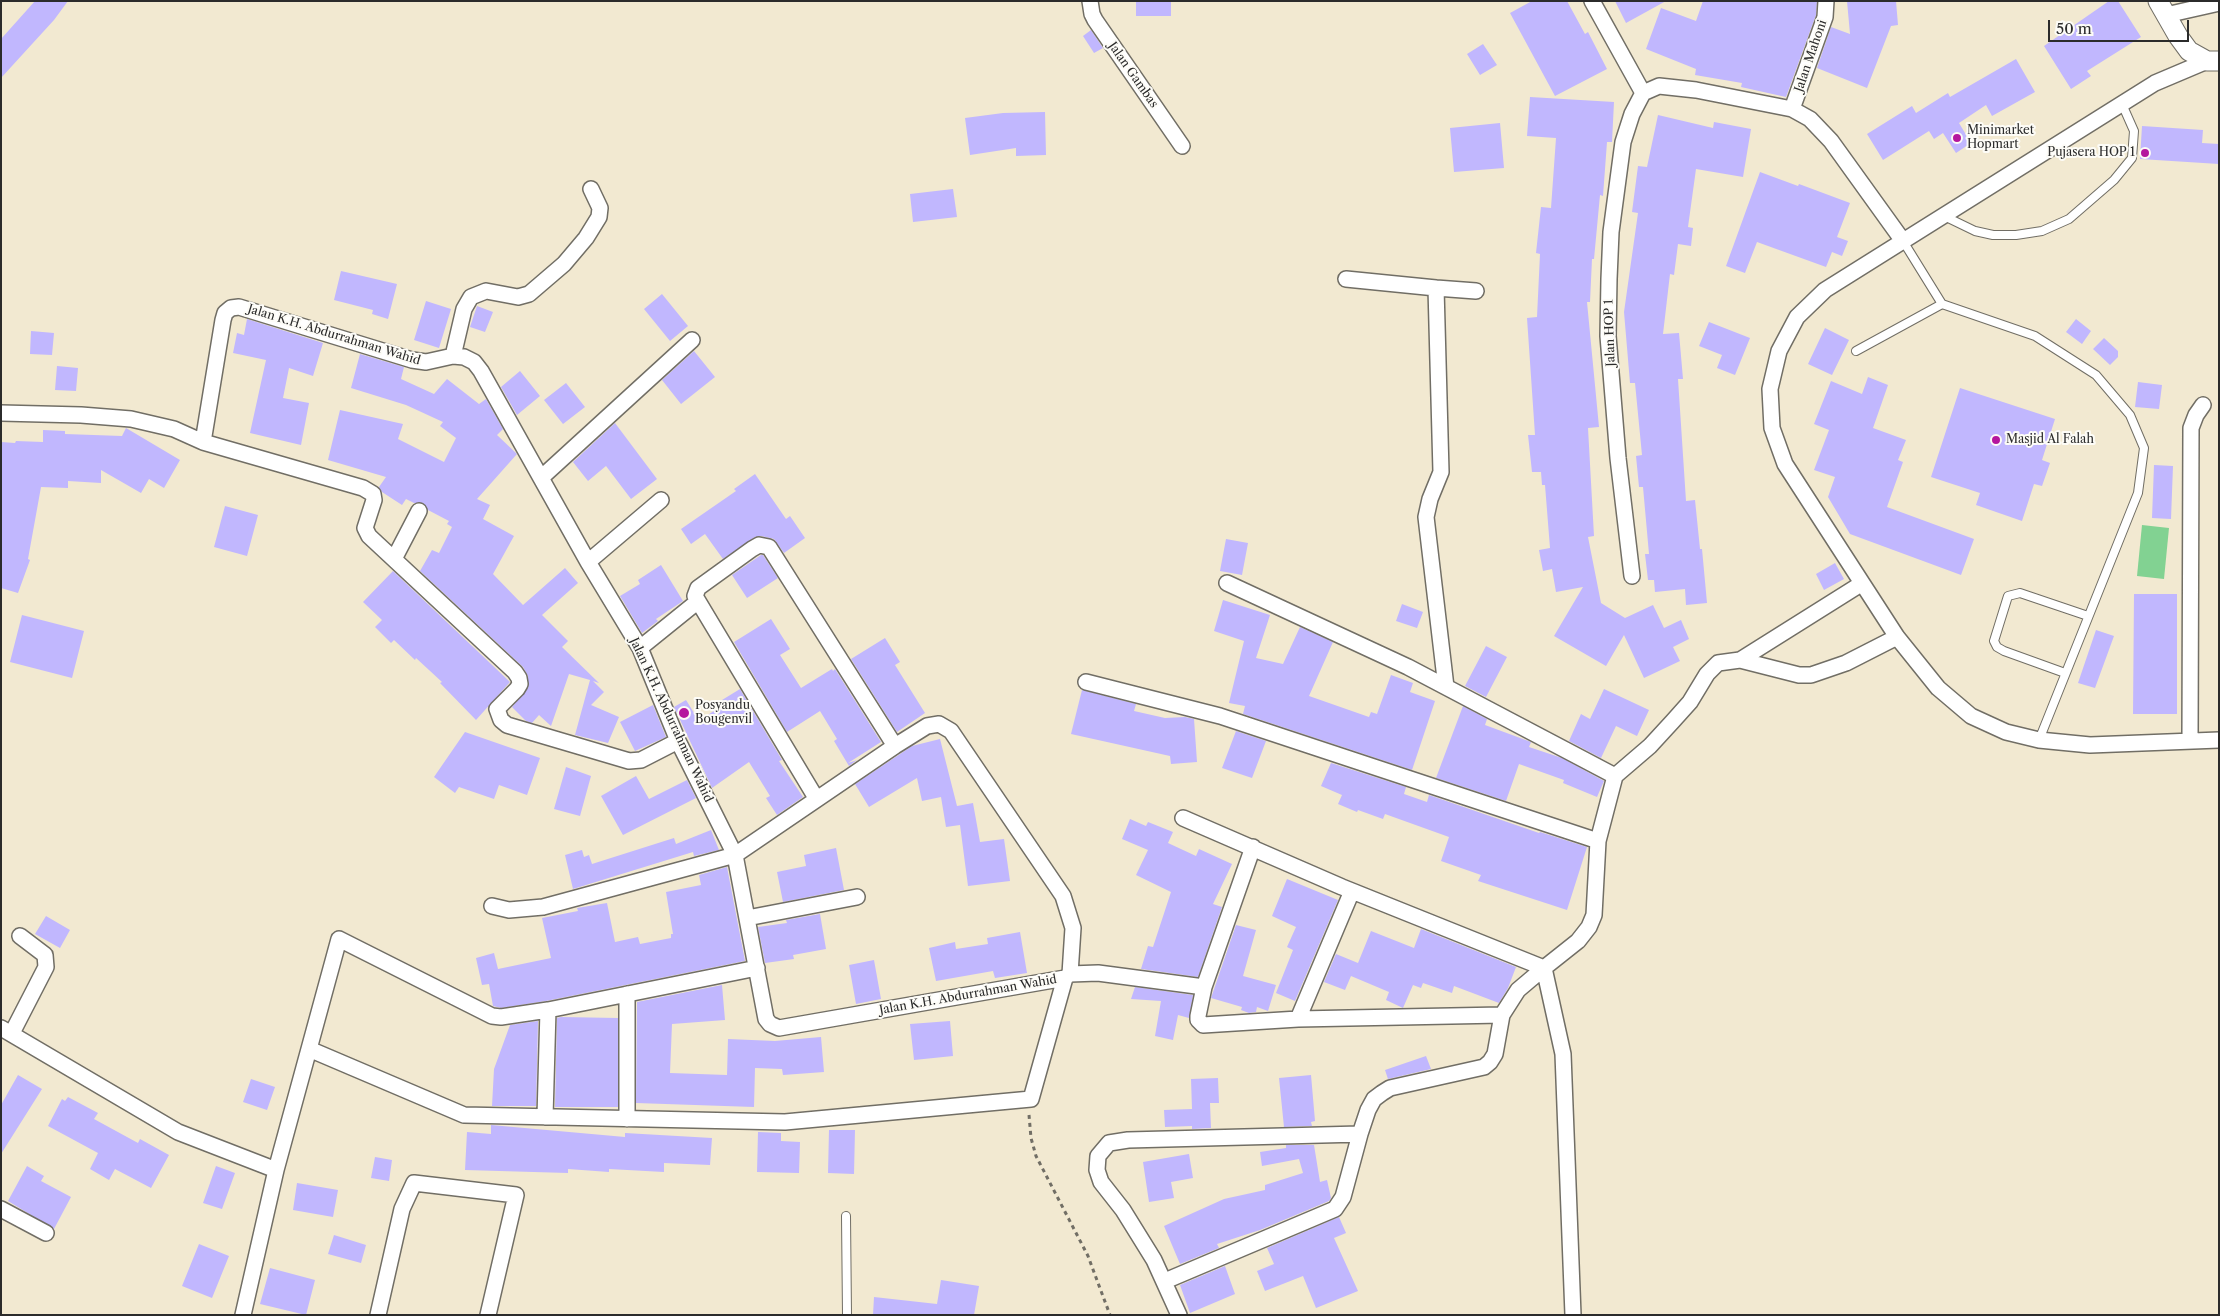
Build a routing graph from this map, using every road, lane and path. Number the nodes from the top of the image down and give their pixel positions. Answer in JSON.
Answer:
{"nodes":[{"id":1,"x":1090,"y":1,"type":"edge"},
{"id":2,"x":1592,"y":1,"type":"edge"},
{"id":3,"x":1826,"y":1,"type":"edge"},
{"id":4,"x":2219,"y":3,"type":"edge"},
{"id":5,"x":2162,"y":8,"type":"edge"},
{"id":6,"x":2213,"y":61,"type":"edge"},
{"id":7,"x":1644,"y":93,"type":"junction"},
{"id":8,"x":2122,"y":104,"type":"junction"},
{"id":9,"x":1792,"y":110,"type":"junction"},
{"id":10,"x":1182,"y":146,"type":"dead end"},
{"id":11,"x":591,"y":189,"type":"dead end"},
{"id":12,"x":1944,"y":216,"type":"junction"},
{"id":13,"x":1903,"y":241,"type":"junction"},
{"id":14,"x":1346,"y":279,"type":"dead end"},
{"id":15,"x":1436,"y":288,"type":"junction"},
{"id":16,"x":1476,"y":291,"type":"dead end"},
{"id":17,"x":1942,"y":304,"type":"junction"},
{"id":18,"x":692,"y":340,"type":"dead end"},
{"id":19,"x":1856,"y":350,"type":"dead end"},
{"id":20,"x":453,"y":356,"type":"junction"},
{"id":21,"x":2203,"y":405,"type":"dead end"},
{"id":22,"x":1,"y":413,"type":"edge"},
{"id":23,"x":203,"y":442,"type":"junction"},
{"id":24,"x":542,"y":477,"type":"junction"},
{"id":25,"x":660,"y":500,"type":"dead end"},
{"id":26,"x":419,"y":511,"type":"dead end"},
{"id":27,"x":394,"y":559,"type":"junction"},
{"id":28,"x":588,"y":562,"type":"junction"},
{"id":29,"x":1632,"y":576,"type":"dead end"},
{"id":30,"x":1228,"y":583,"type":"dead end"},
{"id":31,"x":1861,"y":584,"type":"junction"},
{"id":32,"x":697,"y":602,"type":"junction"},
{"id":33,"x":2088,"y":616,"type":"junction"},
{"id":34,"x":1897,"y":638,"type":"junction"},
{"id":35,"x":640,"y":648,"type":"junction"},
{"id":36,"x":1740,"y":660,"type":"junction"},
{"id":37,"x":2065,"y":673,"type":"junction"},
{"id":38,"x":1086,"y":682,"type":"dead end"},
{"id":39,"x":1446,"y":687,"type":"junction"},
{"id":40,"x":2039,"y":740,"type":"junction"},
{"id":41,"x":2190,"y":740,"type":"junction"},
{"id":42,"x":2219,"y":740,"type":"edge"},
{"id":43,"x":678,"y":741,"type":"junction"},
{"id":44,"x":894,"y":746,"type":"junction"},
{"id":45,"x":1615,"y":776,"type":"junction"},
{"id":46,"x":816,"y":798,"type":"junction"},
{"id":47,"x":1183,"y":818,"type":"dead end"},
{"id":48,"x":1598,"y":841,"type":"junction"},
{"id":49,"x":1253,"y":847,"type":"junction"},
{"id":50,"x":735,"y":855,"type":"junction"},
{"id":51,"x":1352,"y":891,"type":"junction"},
{"id":52,"x":857,"y":897,"type":"dead end"},
{"id":53,"x":492,"y":906,"type":"dead end"},
{"id":54,"x":747,"y":918,"type":"junction"},
{"id":55,"x":20,"y":936,"type":"dead end"},
{"id":56,"x":757,"y":968,"type":"junction"},
{"id":57,"x":1544,"y":968,"type":"junction"},
{"id":58,"x":1068,"y":976,"type":"junction"},
{"id":59,"x":1204,"y":986,"type":"junction"},
{"id":60,"x":627,"y":994,"type":"junction"},
{"id":61,"x":548,"y":1010,"type":"junction"},
{"id":62,"x":1502,"y":1015,"type":"junction"},
{"id":63,"x":1298,"y":1019,"type":"junction"},
{"id":64,"x":7,"y":1030,"type":"edge"},
{"id":65,"x":309,"y":1049,"type":"junction"},
{"id":66,"x":1031,"y":1099,"type":"junction"},
{"id":67,"x":545,"y":1117,"type":"junction"},
{"id":68,"x":627,"y":1119,"type":"junction"},
{"id":69,"x":1360,"y":1134,"type":"junction"},
{"id":70,"x":276,"y":1170,"type":"junction"},
{"id":71,"x":1,"y":1209,"type":"edge"},
{"id":72,"x":846,"y":1216,"type":"dead end"},
{"id":73,"x":46,"y":1233,"type":"dead end"},
{"id":74,"x":1165,"y":1281,"type":"junction"},
{"id":75,"x":243,"y":1315,"type":"edge"},
{"id":76,"x":378,"y":1315,"type":"edge"},
{"id":77,"x":488,"y":1315,"type":"edge"},
{"id":78,"x":847,"y":1315,"type":"edge"},
{"id":79,"x":1110,"y":1315,"type":"edge"},
{"id":80,"x":1179,"y":1315,"type":"edge"},
{"id":81,"x":1573,"y":1315,"type":"edge"}],
"edges":[{"from":1,"to":10,"type":"street","name":"Jalan Gambas"},
{"from":2,"to":7,"type":"street"},
{"from":3,"to":9,"type":"street","name":"Jalan Mahoni"},
{"from":4,"to":5,"type":"street"},
{"from":5,"to":6,"type":"street"},
{"from":6,"to":8,"type":"street"},
{"from":7,"to":9,"type":"street"},
{"from":7,"to":29,"type":"street","name":"Jalan HOP 1"},
{"from":8,"to":12,"type":"street"},
{"from":8,"to":12,"type":"lane"},
{"from":9,"to":13,"type":"street"},
{"from":11,"to":20,"type":"street"},
{"from":12,"to":13,"type":"street"},
{"from":13,"to":17,"type":"lane"},
{"from":13,"to":31,"type":"street"},
{"from":14,"to":15,"type":"street"},
{"from":15,"to":16,"type":"street"},
{"from":15,"to":39,"type":"street"},
{"from":17,"to":19,"type":"lane"},
{"from":17,"to":33,"type":"lane"},
{"from":18,"to":24,"type":"street"},
{"from":20,"to":23,"type":"street","name":"Jalan K.H. Abdurrahman Wahid"},
{"from":20,"to":24,"type":"street","name":"Jalan K.H. Abdurrahman Wahid"},
{"from":21,"to":41,"type":"street"},
{"from":22,"to":23,"type":"street"},
{"from":23,"to":27,"type":"street"},
{"from":24,"to":28,"type":"street","name":"Jalan K.H. Abdurrahman Wahid"},
{"from":25,"to":28,"type":"street"},
{"from":26,"to":27,"type":"street"},
{"from":27,"to":43,"type":"street"},
{"from":28,"to":35,"type":"street","name":"Jalan K.H. Abdurrahman Wahid"},
{"from":30,"to":39,"type":"street"},
{"from":31,"to":34,"type":"street"},
{"from":31,"to":36,"type":"street"},
{"from":32,"to":35,"type":"street"},
{"from":32,"to":44,"type":"street"},
{"from":32,"to":46,"type":"street"},
{"from":33,"to":37,"type":"lane"},
{"from":33,"to":37,"type":"lane"},
{"from":34,"to":36,"type":"street"},
{"from":34,"to":40,"type":"street"},
{"from":35,"to":43,"type":"street","name":"Jalan K.H. Abdurrahman Wahid"},
{"from":36,"to":45,"type":"street"},
{"from":37,"to":40,"type":"lane"},
{"from":38,"to":48,"type":"street"},
{"from":39,"to":45,"type":"street"},
{"from":40,"to":41,"type":"street"},
{"from":41,"to":42,"type":"street"},
{"from":43,"to":50,"type":"street","name":"Jalan K.H. Abdurrahman Wahid"},
{"from":44,"to":46,"type":"street"},
{"from":44,"to":58,"type":"street"},
{"from":45,"to":48,"type":"street"},
{"from":46,"to":50,"type":"street"},
{"from":47,"to":49,"type":"street"},
{"from":48,"to":57,"type":"street"},
{"from":49,"to":51,"type":"street"},
{"from":49,"to":59,"type":"street"},
{"from":50,"to":53,"type":"street"},
{"from":50,"to":54,"type":"street","name":"Jalan K.H. Abdurrahman Wahid"},
{"from":51,"to":57,"type":"street"},
{"from":51,"to":63,"type":"street"},
{"from":52,"to":54,"type":"street"},
{"from":54,"to":56,"type":"street","name":"Jalan K.H. Abdurrahman Wahid"},
{"from":55,"to":64,"type":"street"},
{"from":56,"to":58,"type":"street","name":"Jalan K.H. Abdurrahman Wahid"},
{"from":56,"to":60,"type":"street"},
{"from":57,"to":62,"type":"street"},
{"from":57,"to":81,"type":"street"},
{"from":58,"to":59,"type":"street"},
{"from":58,"to":66,"type":"street","name":"Jalan K.H. Abdurrahman Wahid"},
{"from":59,"to":63,"type":"street"},
{"from":60,"to":61,"type":"street"},
{"from":60,"to":68,"type":"street"},
{"from":61,"to":65,"type":"street"},
{"from":61,"to":67,"type":"street"},
{"from":62,"to":63,"type":"street"},
{"from":62,"to":69,"type":"street"},
{"from":64,"to":70,"type":"street"},
{"from":65,"to":67,"type":"street"},
{"from":65,"to":70,"type":"street"},
{"from":66,"to":68,"type":"street"},
{"from":66,"to":79,"type":"path"},
{"from":67,"to":68,"type":"street"},
{"from":69,"to":74,"type":"street"},
{"from":69,"to":74,"type":"street"},
{"from":70,"to":75,"type":"street"},
{"from":71,"to":73,"type":"street"},
{"from":72,"to":78,"type":"lane"},
{"from":74,"to":80,"type":"street"},
{"from":76,"to":77,"type":"street"}]}
